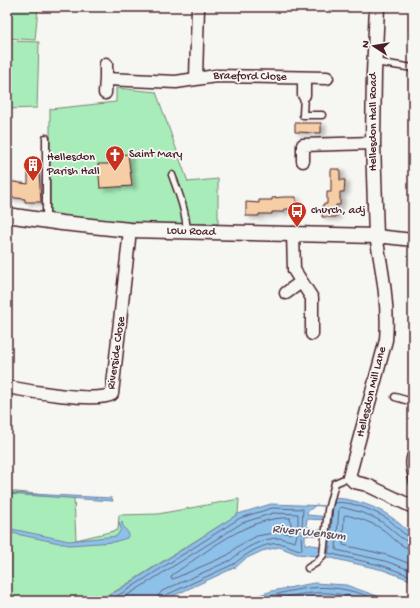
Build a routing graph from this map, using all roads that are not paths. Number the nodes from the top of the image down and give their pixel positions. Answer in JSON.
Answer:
{"nodes":[{"id":1,"x":198,"y":7,"type":"edge"},
{"id":2,"x":377,"y":7,"type":"edge"},
{"id":3,"x":374,"y":62,"type":"junction"},
{"id":4,"x":106,"y":64,"type":"dead end"},
{"id":5,"x":413,"y":68,"type":"edge"},
{"id":6,"x":196,"y":78,"type":"junction"},
{"id":7,"x":304,"y":78,"type":"junction"},
{"id":8,"x":327,"y":78,"type":"dead end"},
{"id":9,"x":106,"y":79,"type":"junction"},
{"id":10,"x":105,"y":93,"type":"dead end"},
{"id":11,"x":304,"y":95,"type":"joint"},
{"id":12,"x":322,"y":115,"type":"dead end"},
{"id":13,"x":46,"y":138,"type":"dead end"},
{"id":14,"x":373,"y":143,"type":"junction"},
{"id":15,"x":303,"y":161,"type":"dead end"},
{"id":16,"x":172,"y":175,"type":"dead end"},
{"id":17,"x":7,"y":215,"type":"edge"},
{"id":18,"x":46,"y":221,"type":"junction"},
{"id":19,"x":130,"y":230,"type":"junction"},
{"id":20,"x":187,"y":232,"type":"junction"},
{"id":21,"x":293,"y":233,"type":"junction"},
{"id":22,"x":376,"y":236,"type":"junction"},
{"id":23,"x":413,"y":240,"type":"edge"},
{"id":24,"x":301,"y":282,"type":"junction"},
{"id":25,"x":286,"y":293,"type":"dead end"},
{"id":26,"x":312,"y":334,"type":"dead end"},
{"id":27,"x":7,"y":387,"type":"edge"},
{"id":28,"x":395,"y":397,"type":"dead end"},
{"id":29,"x":413,"y":402,"type":"edge"},
{"id":30,"x":413,"y":451,"type":"edge"},
{"id":31,"x":349,"y":477,"type":"junction"},
{"id":32,"x":413,"y":483,"type":"edge"},
{"id":33,"x":413,"y":507,"type":"edge"},
{"id":34,"x":308,"y":568,"type":"dead end"}],
"edges":[{"from":1,"to":6,"type":"street","name":"Braeford Close"},
{"from":2,"to":3,"type":"street","name":"Hellesdon Hall Road"},
{"from":3,"to":5,"type":"lane"},
{"from":3,"to":14,"type":"street","name":"Hellesdon Hall Road"},
{"from":4,"to":9,"type":"street"},
{"from":6,"to":7,"type":"street","name":"Braeford Close"},
{"from":6,"to":9,"type":"street","name":"Braeford Close"},
{"from":7,"to":8,"type":"street","name":"Braeford Close"},
{"from":7,"to":11,"type":"street","name":"Braeford Close"},
{"from":9,"to":10,"type":"street"},
{"from":11,"to":12,"type":"lane"},
{"from":13,"to":18,"type":"lane"},
{"from":14,"to":15,"type":"street"},
{"from":14,"to":22,"type":"street","name":"Hellesdon Hall Road"},
{"from":16,"to":20,"type":"lane"},
{"from":17,"to":18,"type":"street","name":"Low Road"},
{"from":18,"to":19,"type":"street","name":"Low Road"},
{"from":19,"to":20,"type":"street","name":"Low Road"},
{"from":19,"to":27,"type":"street","name":"Riverside Close"},
{"from":20,"to":21,"type":"street","name":"Low Road"},
{"from":21,"to":22,"type":"street","name":"Low Road"},
{"from":21,"to":24,"type":"street"},
{"from":22,"to":23,"type":"street"},
{"from":22,"to":31,"type":"street","name":"Hellesdon Mill Lane"},
{"from":24,"to":25,"type":"street"},
{"from":24,"to":26,"type":"street"},
{"from":28,"to":29,"type":"lane"},
{"from":30,"to":32,"type":"lane"},
{"from":31,"to":33,"type":"street"},
{"from":31,"to":34,"type":"lane"}]}
